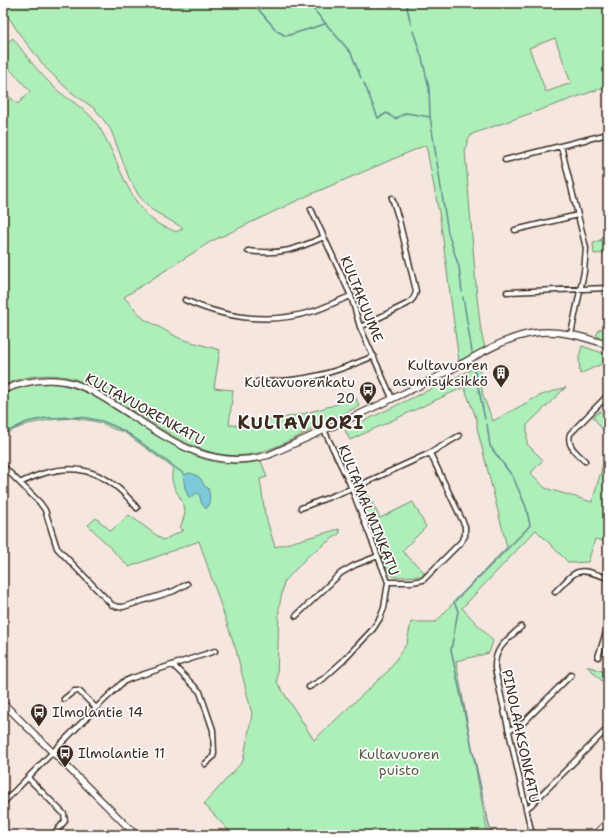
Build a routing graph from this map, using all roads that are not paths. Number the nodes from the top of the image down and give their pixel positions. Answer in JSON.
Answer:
{"nodes":[{"id":1,"x":608,"y":134,"type":"edge"},
{"id":2,"x":561,"y":146,"type":"junction"},
{"id":3,"x":505,"y":160,"type":"dead end"},
{"id":4,"x":392,"y":198,"type":"dead end"},
{"id":5,"x":311,"y":209,"type":"dead end"},
{"id":6,"x":578,"y":215,"type":"junction"},
{"id":7,"x":515,"y":230,"type":"dead end"},
{"id":8,"x":324,"y":237,"type":"junction"},
{"id":9,"x":248,"y":251,"type":"dead end"},
{"id":10,"x":608,"y":288,"type":"edge"},
{"id":11,"x":580,"y":289,"type":"junction"},
{"id":12,"x":507,"y":292,"type":"dead end"},
{"id":13,"x":351,"y":296,"type":"junction"},
{"id":14,"x":185,"y":300,"type":"dead end"},
{"id":15,"x":360,"y":327,"type":"junction"},
{"id":16,"x":571,"y":334,"type":"junction"},
{"id":17,"x":608,"y":345,"type":"edge"},
{"id":18,"x":374,"y":356,"type":"junction"},
{"id":19,"x":257,"y":382,"type":"dead end"},
{"id":20,"x":3,"y":390,"type":"edge"},
{"id":21,"x":608,"y":395,"type":"edge"},
{"id":22,"x":392,"y":398,"type":"junction"},
{"id":23,"x":324,"y":430,"type":"junction"},
{"id":24,"x":459,"y":436,"type":"dead end"},
{"id":25,"x":430,"y":453,"type":"junction"},
{"id":26,"x":585,"y":461,"type":"dead end"},
{"id":27,"x":3,"y":466,"type":"edge"},
{"id":28,"x":20,"y":483,"type":"junction"},
{"id":29,"x":352,"y":489,"type":"junction"},
{"id":30,"x":137,"y":508,"type":"dead end"},
{"id":31,"x":301,"y":508,"type":"dead end"},
{"id":32,"x":378,"y":556,"type":"junction"},
{"id":33,"x":608,"y":578,"type":"edge"},
{"id":34,"x":388,"y":582,"type":"junction"},
{"id":35,"x":187,"y":584,"type":"dead end"},
{"id":36,"x":555,"y":592,"type":"dead end"},
{"id":37,"x":296,"y":616,"type":"dead end"},
{"id":38,"x":608,"y":626,"type":"edge"},
{"id":39,"x":521,"y":627,"type":"dead end"},
{"id":40,"x":215,"y":651,"type":"dead end"},
{"id":41,"x":598,"y":657,"type":"dead end"},
{"id":42,"x":173,"y":665,"type":"junction"},
{"id":43,"x":571,"y":675,"type":"dead end"},
{"id":44,"x":309,"y":687,"type":"dead end"},
{"id":45,"x":64,"y":699,"type":"dead end"},
{"id":46,"x":3,"y":703,"type":"edge"},
{"id":47,"x":96,"y":708,"type":"junction"},
{"id":48,"x":608,"y":728,"type":"edge"},
{"id":49,"x":509,"y":730,"type":"junction"},
{"id":50,"x":53,"y":752,"type":"junction"},
{"id":51,"x":205,"y":764,"type":"dead end"},
{"id":52,"x":28,"y":778,"type":"junction"},
{"id":53,"x":3,"y":803,"type":"edge"},
{"id":54,"x":526,"y":809,"type":"junction"},
{"id":55,"x":608,"y":821,"type":"edge"},
{"id":56,"x":53,"y":835,"type":"edge"},
{"id":57,"x":136,"y":835,"type":"edge"},
{"id":58,"x":532,"y":835,"type":"edge"},
{"id":59,"x":594,"y":835,"type":"edge"}],
"edges":[{"from":1,"to":2,"type":"street"},
{"from":2,"to":3,"type":"street"},
{"from":2,"to":6,"type":"street"},
{"from":4,"to":15,"type":"street"},
{"from":5,"to":8,"type":"street","name":"KULTAKUUME"},
{"from":6,"to":7,"type":"street"},
{"from":6,"to":11,"type":"street"},
{"from":8,"to":9,"type":"street"},
{"from":8,"to":13,"type":"street","name":"KULTAKUUME"},
{"from":10,"to":11,"type":"street"},
{"from":11,"to":12,"type":"street"},
{"from":11,"to":16,"type":"street"},
{"from":13,"to":14,"type":"street"},
{"from":13,"to":15,"type":"street","name":"KULTAKUUME"},
{"from":15,"to":18,"type":"street","name":"KULTAKUUME"},
{"from":16,"to":17,"type":"street","name":"KULTAVUORENKATU"},
{"from":16,"to":22,"type":"street","name":"KULTAVUORENKATU"},
{"from":18,"to":19,"type":"street"},
{"from":18,"to":22,"type":"street","name":"KULTAKUUME"},
{"from":20,"to":23,"type":"street","name":"KULTAVUORENKATU"},
{"from":21,"to":26,"type":"street"},
{"from":22,"to":23,"type":"street","name":"KULTAVUORENKATU"},
{"from":23,"to":29,"type":"street","name":"KULTAMALMINKATU"},
{"from":24,"to":25,"type":"street"},
{"from":25,"to":29,"type":"street"},
{"from":25,"to":34,"type":"street"},
{"from":27,"to":28,"type":"street"},
{"from":28,"to":30,"type":"street"},
{"from":28,"to":35,"type":"street"},
{"from":29,"to":31,"type":"street"},
{"from":29,"to":32,"type":"street","name":"KULTAMALMINKATU"},
{"from":32,"to":34,"type":"street","name":"KULTAMALMINKATU"},
{"from":32,"to":37,"type":"street"},
{"from":33,"to":36,"type":"street"},
{"from":34,"to":44,"type":"street","name":"KULTAMALMINKATU"},
{"from":38,"to":41,"type":"street"},
{"from":39,"to":49,"type":"street","name":"PINOLAAKSONKATU"},
{"from":40,"to":42,"type":"street"},
{"from":42,"to":47,"type":"street"},
{"from":42,"to":51,"type":"street"},
{"from":43,"to":49,"type":"street"},
{"from":45,"to":47,"type":"street"},
{"from":46,"to":50,"type":"street"},
{"from":47,"to":50,"type":"street"},
{"from":48,"to":54,"type":"street"},
{"from":49,"to":54,"type":"street","name":"PINOLAAKSONKATU"},
{"from":50,"to":52,"type":"street"},
{"from":50,"to":57,"type":"street"},
{"from":52,"to":53,"type":"street"},
{"from":52,"to":56,"type":"street"},
{"from":54,"to":58,"type":"street","name":"PINOLAAKSONKATU"},
{"from":55,"to":59,"type":"street"}]}
